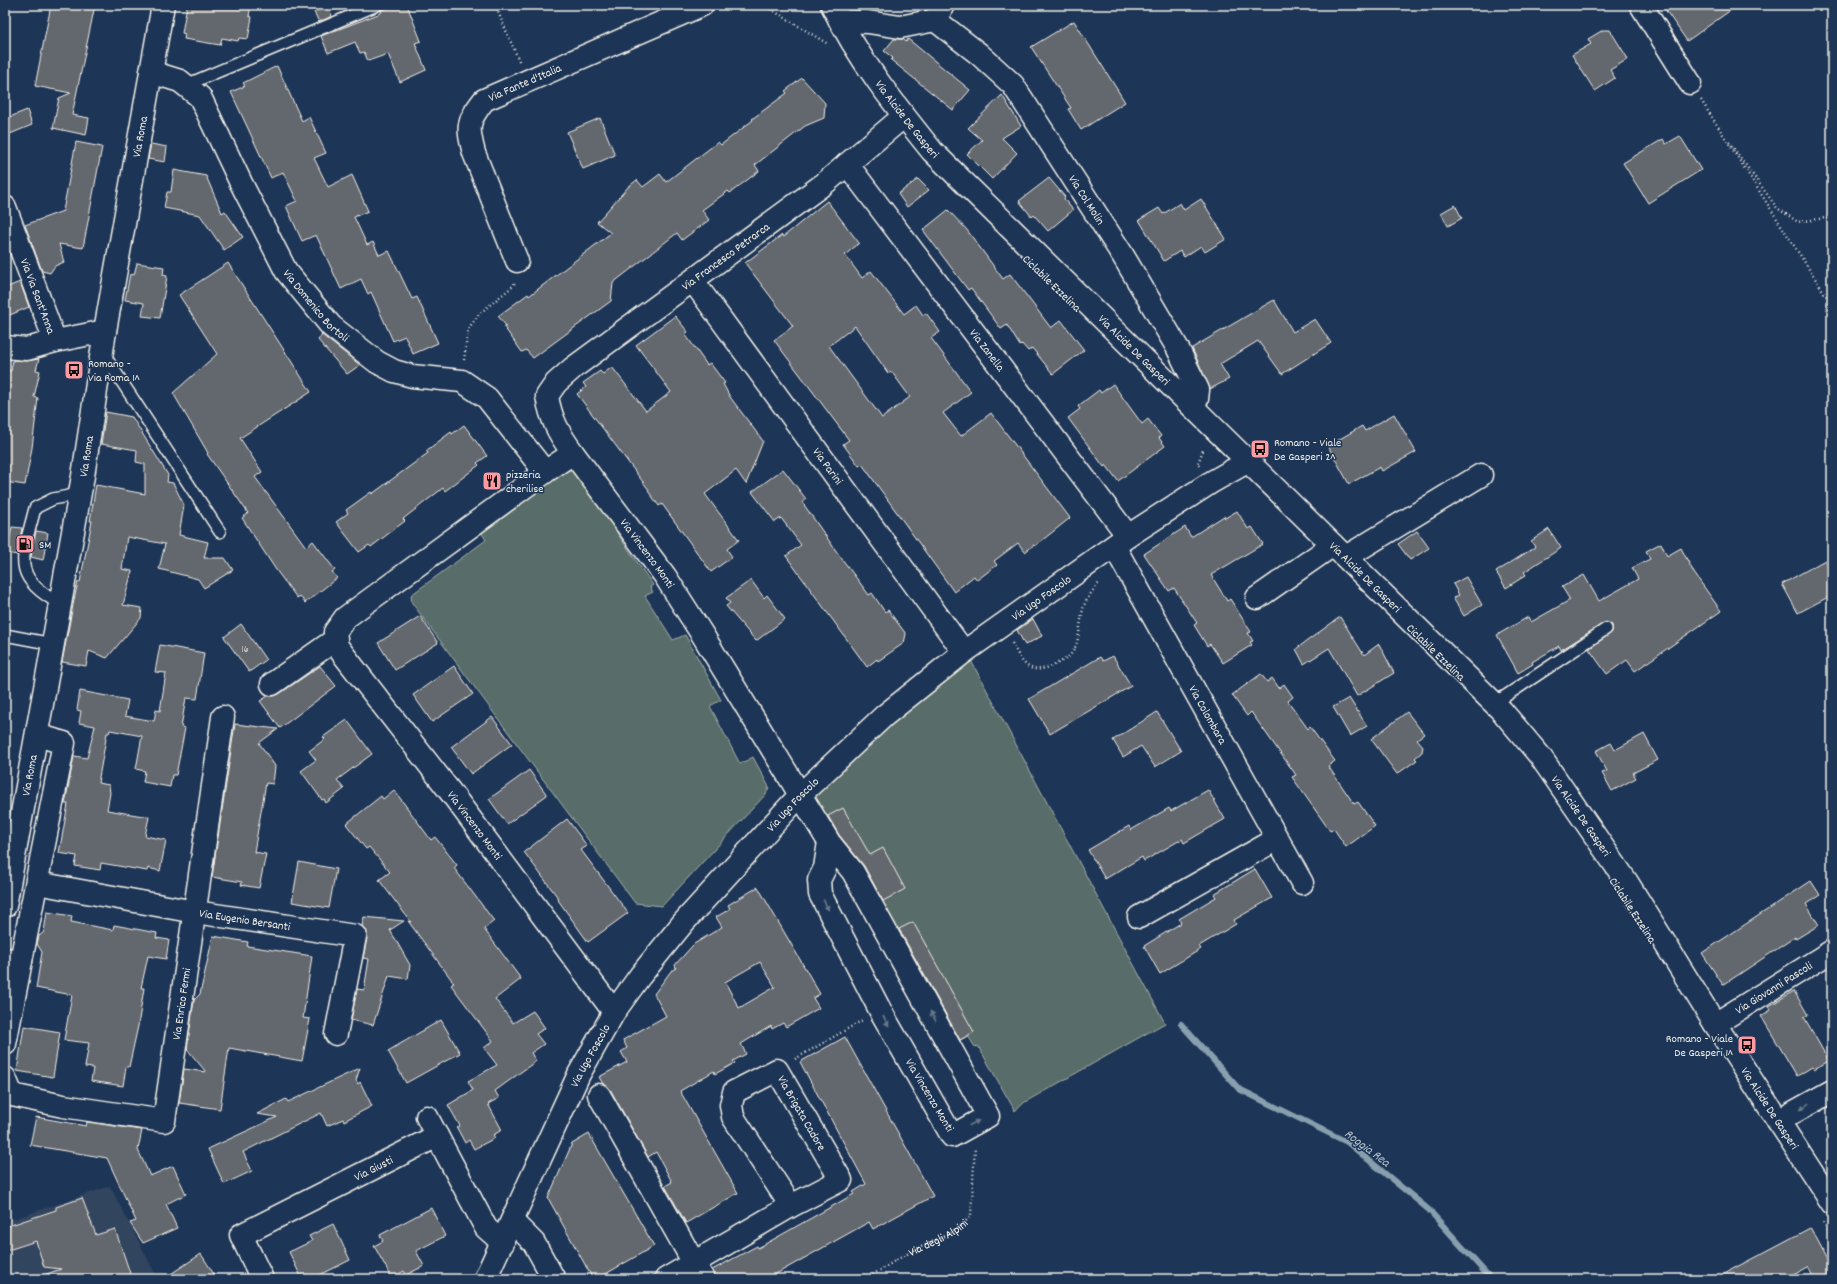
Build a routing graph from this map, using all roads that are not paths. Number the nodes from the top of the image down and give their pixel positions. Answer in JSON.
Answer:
{"nodes":[{"id":1,"x":163,"y":5,"type":"edge"},
{"id":2,"x":378,"y":5,"type":"edge"},
{"id":3,"x":702,"y":5,"type":"edge"},
{"id":4,"x":1641,"y":5,"type":"edge"},
{"id":5,"x":939,"y":12,"type":"edge"},
{"id":6,"x":836,"y":13,"type":"edge"},
{"id":7,"x":151,"y":72,"type":"junction"},
{"id":8,"x":1690,"y":83,"type":"road end"},
{"id":9,"x":186,"y":85,"type":"junction"},
{"id":10,"x":904,"y":116,"type":"junction"},
{"id":11,"x":847,"y":164,"type":"junction"},
{"id":12,"x":5,"y":207,"type":"edge"},
{"id":13,"x":517,"y":261,"type":"road end"},
{"id":14,"x":693,"y":280,"type":"junction"},
{"id":15,"x":55,"y":341,"type":"junction"},
{"id":16,"x":103,"y":341,"type":"junction"},
{"id":17,"x":5,"y":347,"type":"edge"},
{"id":18,"x":547,"y":396,"type":"joint"},
{"id":19,"x":1192,"y":406,"type":"junction"},
{"id":20,"x":574,"y":453,"type":"junction"},
{"id":21,"x":1247,"y":462,"type":"junction"},
{"id":22,"x":545,"y":472,"type":"junction"},
{"id":23,"x":1480,"y":475,"type":"dead end"},
{"id":24,"x":79,"y":494,"type":"junction"},
{"id":25,"x":220,"y":532,"type":"dead end"},
{"id":26,"x":1122,"y":548,"type":"junction"},
{"id":27,"x":1340,"y":551,"type":"junction"},
{"id":28,"x":1257,"y":598,"type":"dead end"},
{"id":29,"x":59,"y":602,"type":"junction"},
{"id":30,"x":1606,"y":629,"type":"dead end"},
{"id":31,"x":5,"y":635,"type":"edge"},
{"id":32,"x":336,"y":639,"type":"junction"},
{"id":33,"x":52,"y":644,"type":"junction"},
{"id":34,"x":964,"y":652,"type":"junction"},
{"id":35,"x":272,"y":684,"type":"dead end"},
{"id":36,"x":1495,"y":703,"type":"junction"},
{"id":37,"x":223,"y":717,"type":"dead end"},
{"id":38,"x":37,"y":734,"type":"junction"},
{"id":39,"x":801,"y":794,"type":"junction"},
{"id":40,"x":1278,"y":839,"type":"junction"},
{"id":41,"x":829,"y":842,"type":"junction"},
{"id":42,"x":853,"y":872,"type":"junction"},
{"id":43,"x":823,"y":873,"type":"junction"},
{"id":44,"x":37,"y":883,"type":"junction"},
{"id":45,"x":1302,"y":883,"type":"dead end"},
{"id":46,"x":5,"y":906,"type":"edge"},
{"id":47,"x":195,"y":912,"type":"junction"},
{"id":48,"x":1139,"y":917,"type":"dead end"},
{"id":49,"x":1832,"y":951,"type":"edge"},
{"id":50,"x":13,"y":960,"type":"edge"},
{"id":51,"x":614,"y":1012,"type":"junction"},
{"id":52,"x":1715,"y":1024,"type":"junction"},
{"id":53,"x":336,"y":1034,"type":"dead end"},
{"id":54,"x":5,"y":1044,"type":"edge"},
{"id":55,"x":5,"y":1078,"type":"edge"},
{"id":56,"x":1832,"y":1090,"type":"edge"},
{"id":57,"x":599,"y":1096,"type":"dead end"},
{"id":58,"x":1778,"y":1121,"type":"junction"},
{"id":59,"x":790,"y":1206,"type":"junction"},
{"id":60,"x":1826,"y":1209,"type":"edge"},
{"id":61,"x":512,"y":1221,"type":"junction"},
{"id":62,"x":503,"y":1243,"type":"junction"},
{"id":63,"x":698,"y":1271,"type":"edge"},
{"id":64,"x":262,"y":1279,"type":"edge"},
{"id":65,"x":485,"y":1279,"type":"edge"},
{"id":66,"x":554,"y":1279,"type":"edge"},
{"id":67,"x":666,"y":1279,"type":"edge"}],
"edges":[{"from":1,"to":7,"type":"street","name":"Via Roma"},
{"from":2,"to":9,"type":"lane"},
{"from":3,"to":13,"type":"street","name":"Via Fante d'Italia"},
{"from":4,"to":8,"type":"street"},
{"from":5,"to":6,"type":"street","name":"Via Col Molin"},
{"from":5,"to":19,"type":"street","name":"Via Col Molin"},
{"from":6,"to":10,"type":"street","name":"Via Alcide De Gasperi"},
{"from":7,"to":9,"type":"street","name":"Via Domenico Bortoli"},
{"from":7,"to":16,"type":"street","name":"Via Roma"},
{"from":9,"to":22,"type":"street","name":"Via Domenico Bortoli"},
{"from":10,"to":11,"type":"street","name":"Via Francesco Petrarca"},
{"from":10,"to":19,"type":"street","name":"Via Alcide De Gasperi"},
{"from":11,"to":14,"type":"street","name":"Via Francesco Petrarca"},
{"from":11,"to":26,"type":"street","name":"Via Zanella"},
{"from":12,"to":15,"type":"street","name":"Via Via Sant'Anna"},
{"from":14,"to":18,"type":"street","name":"Via Francesco Petrarca"},
{"from":14,"to":34,"type":"street","name":"Via Parini"},
{"from":15,"to":16,"type":"street"},
{"from":15,"to":17,"type":"street"},
{"from":16,"to":24,"type":"street","name":"Via Roma"},
{"from":16,"to":25,"type":"lane"},
{"from":18,"to":20,"type":"street","name":"Via Vincenzo Monti"},
{"from":19,"to":21,"type":"street","name":"Via Alcide De Gasperi"},
{"from":20,"to":22,"type":"street"},
{"from":20,"to":39,"type":"street","name":"Via Vincenzo Monti"},
{"from":21,"to":26,"type":"street","name":"Via Ugo Foscolo"},
{"from":21,"to":27,"type":"street","name":"Via Alcide De Gasperi"},
{"from":22,"to":32,"type":"street"},
{"from":23,"to":27,"type":"street"},
{"from":24,"to":29,"type":"street","name":"Via Roma"},
{"from":24,"to":29,"type":"lane"},
{"from":26,"to":34,"type":"street","name":"Via Ugo Foscolo"},
{"from":26,"to":40,"type":"street","name":"Via Colombara"},
{"from":27,"to":28,"type":"street"},
{"from":27,"to":36,"type":"street","name":"Via Alcide De Gasperi"},
{"from":29,"to":33,"type":"street","name":"Via Roma"},
{"from":30,"to":36,"type":"lane"},
{"from":31,"to":33,"type":"lane"},
{"from":32,"to":35,"type":"street"},
{"from":32,"to":51,"type":"street","name":"Via Vincenzo Monti"},
{"from":33,"to":38,"type":"street","name":"Via Roma"},
{"from":34,"to":39,"type":"street","name":"Via Ugo Foscolo"},
{"from":36,"to":52,"type":"street","name":"Via Alcide De Gasperi"},
{"from":37,"to":47,"type":"street","name":"Via Enrico Fermi"},
{"from":38,"to":44,"type":"street"},
{"from":38,"to":46,"type":"street","name":"Via Roma"},
{"from":39,"to":41,"type":"street","name":"Via Vincenzo Monti"},
{"from":39,"to":51,"type":"street","name":"Via Ugo Foscolo"},
{"from":40,"to":45,"type":"street","name":"Via Colombara"},
{"from":40,"to":48,"type":"street"},
{"from":41,"to":42,"type":"street","name":"Via Vincenzo Monti"},
{"from":41,"to":43,"type":"street","name":"Via Vincenzo Monti"},
{"from":42,"to":43,"type":"street"},
{"from":43,"to":42,"type":"street","name":"Via Vincenzo Monti","one_way":true},
{"from":44,"to":47,"type":"street","name":"Via Eugenio Bersanti"},
{"from":44,"to":50,"type":"street"},
{"from":47,"to":53,"type":"street","name":"Via Eugenio Bersanti"},
{"from":47,"to":55,"type":"street","name":"Via Enrico Fermi"},
{"from":49,"to":52,"type":"street","name":"Via Giovanni Pascoli"},
{"from":50,"to":54,"type":"street"},
{"from":51,"to":61,"type":"street","name":"Via Ugo Foscolo"},
{"from":52,"to":58,"type":"street","name":"Via Alcide De Gasperi"},
{"from":56,"to":58,"type":"street","one_way":true},
{"from":57,"to":63,"type":"street"},
{"from":58,"to":60,"type":"street","name":"Via Alcide De Gasperi"},
{"from":59,"to":59,"type":"street","name":"Via Brigata Cadore"},
{"from":59,"to":63,"type":"street","name":"Via Brigata Cadore"},
{"from":61,"to":62,"type":"street","name":"Via Ugo Foscolo"},
{"from":61,"to":66,"type":"street"},
{"from":62,"to":64,"type":"street","name":"Via Giusti"},
{"from":62,"to":65,"type":"street","name":"Via Ugo Foscolo"},
{"from":63,"to":67,"type":"street","name":"Via Brigata Cadore"}]}
